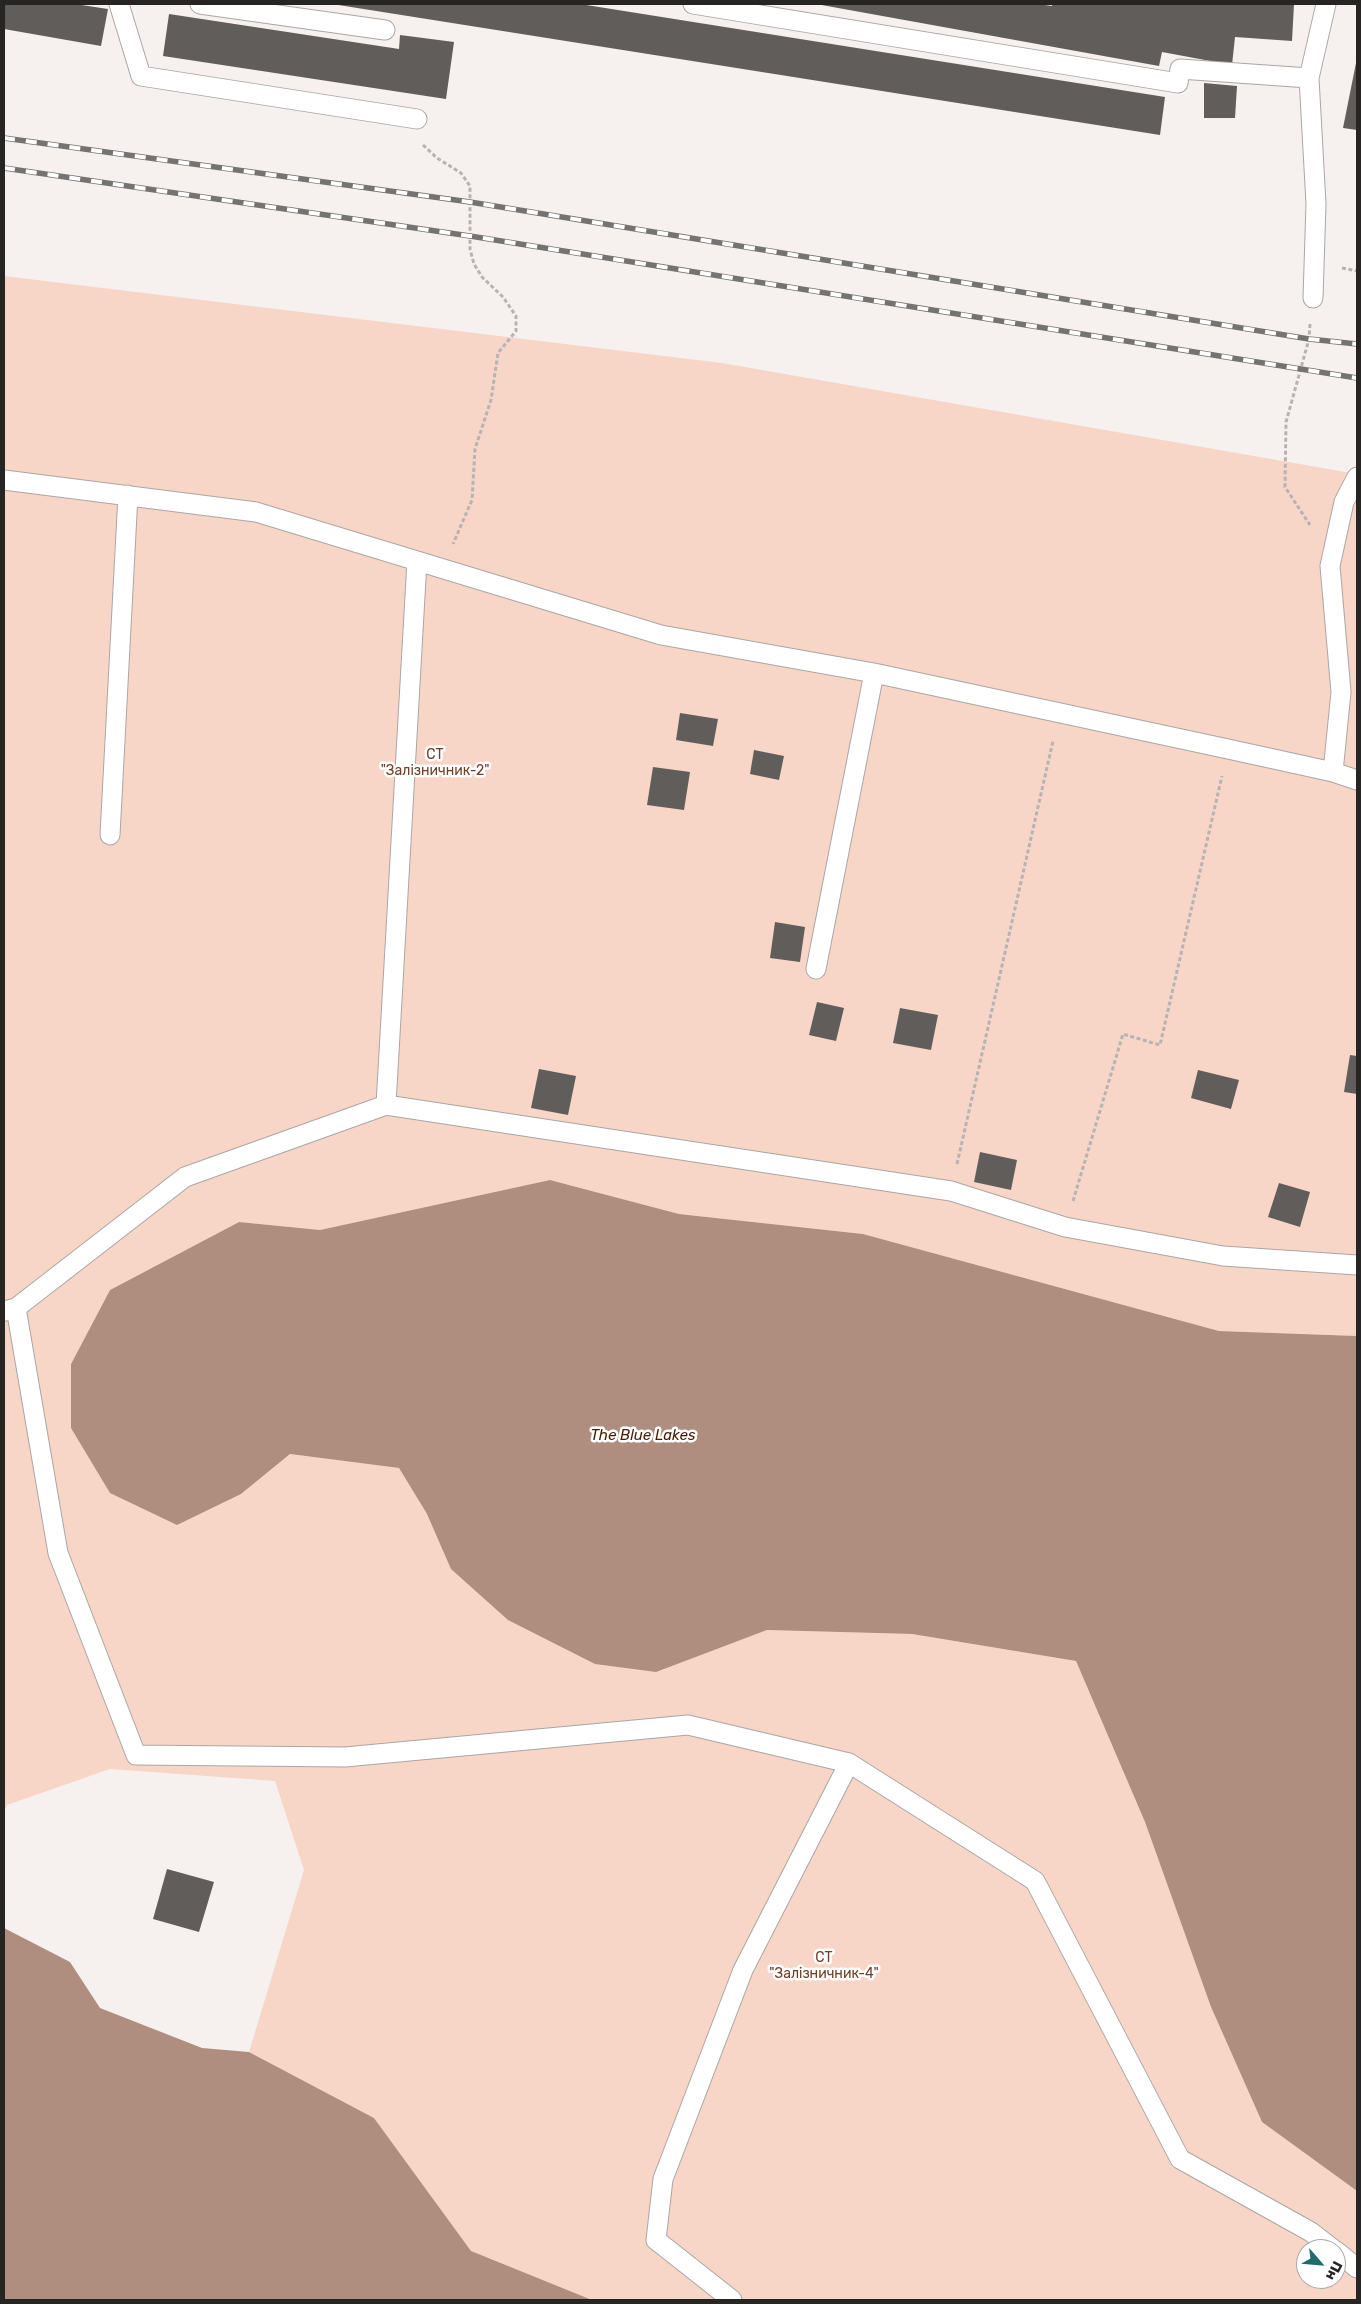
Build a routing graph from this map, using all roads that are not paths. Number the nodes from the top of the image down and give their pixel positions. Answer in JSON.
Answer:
{"nodes":[{"id":1,"x":119,"y":4,"type":"edge"},
{"id":2,"x":200,"y":4,"type":"edge"},
{"id":3,"x":693,"y":4,"type":"edge"},
{"id":4,"x":1326,"y":4,"type":"edge"},
{"id":5,"x":385,"y":30,"type":"dead end"},
{"id":6,"x":1310,"y":78,"type":"junction"},
{"id":7,"x":417,"y":119,"type":"road end"},
{"id":8,"x":1313,"y":298,"type":"dead end"},
{"id":9,"x":1357,"y":477,"type":"edge"},
{"id":10,"x":4,"y":480,"type":"edge"},
{"id":11,"x":128,"y":495,"type":"junction"},
{"id":12,"x":417,"y":561,"type":"junction"},
{"id":13,"x":874,"y":674,"type":"junction"},
{"id":14,"x":1333,"y":772,"type":"junction"},
{"id":15,"x":1357,"y":780,"type":"edge"},
{"id":16,"x":110,"y":835,"type":"dead end"},
{"id":17,"x":816,"y":969,"type":"dead end"},
{"id":18,"x":386,"y":1105,"type":"junction"},
{"id":19,"x":1357,"y":1266,"type":"edge"},
{"id":20,"x":10,"y":1310,"type":"edge"},
{"id":21,"x":848,"y":1763,"type":"junction"},
{"id":22,"x":1320,"y":2239,"type":"edge"},
{"id":23,"x":1346,"y":2259,"type":"edge"},
{"id":24,"x":1357,"y":2268,"type":"edge"},
{"id":25,"x":732,"y":2300,"type":"edge"}],
"edges":[{"from":1,"to":7,"type":"lane"},
{"from":2,"to":5,"type":"lane"},
{"from":3,"to":6,"type":"lane"},
{"from":4,"to":6,"type":"lane"},
{"from":6,"to":8,"type":"lane"},
{"from":9,"to":14,"type":"lane"},
{"from":10,"to":11,"type":"lane"},
{"from":11,"to":12,"type":"lane"},
{"from":11,"to":16,"type":"lane"},
{"from":12,"to":13,"type":"lane"},
{"from":12,"to":18,"type":"lane"},
{"from":13,"to":14,"type":"lane"},
{"from":13,"to":17,"type":"lane"},
{"from":14,"to":15,"type":"lane"},
{"from":18,"to":19,"type":"lane"},
{"from":18,"to":20,"type":"lane"},
{"from":20,"to":21,"type":"lane"},
{"from":21,"to":22,"type":"lane"},
{"from":21,"to":25,"type":"lane"},
{"from":23,"to":24,"type":"lane"}]}
